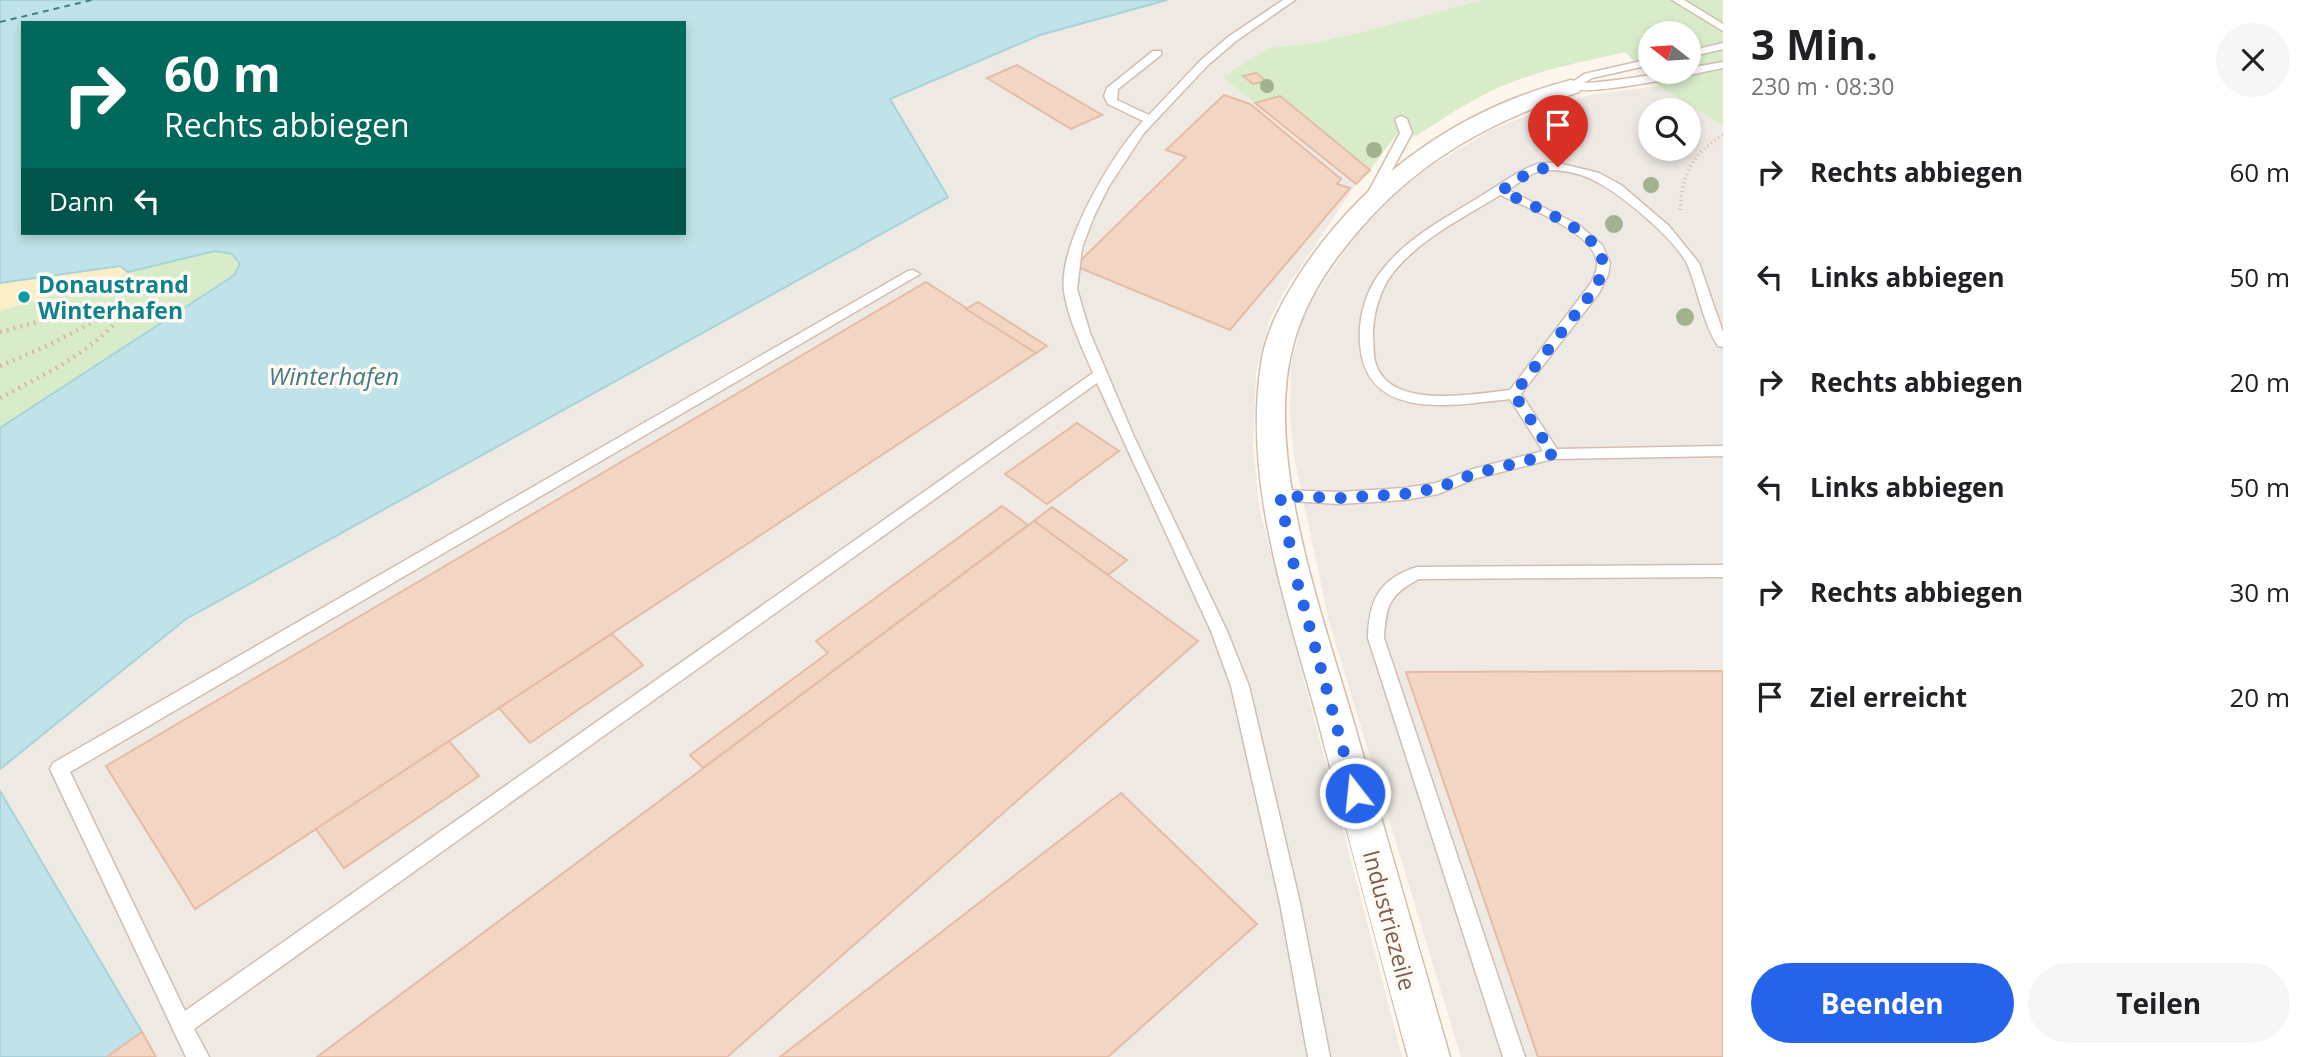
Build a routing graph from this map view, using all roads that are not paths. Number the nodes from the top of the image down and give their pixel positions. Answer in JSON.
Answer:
{"nodes":[{"id":1,"x":1290,"y":0,"type":"edge"},
{"id":2,"x":1677,"y":0,"type":"edge"},
{"id":3,"x":1723,"y":28,"type":"edge"},
{"id":4,"x":1723,"y":46,"type":"edge"},
{"id":5,"x":1701,"y":51,"type":"edge"},
{"id":6,"x":1157,"y":52,"type":"dead end"},
{"id":7,"x":1638,"y":65,"type":"edge"},
{"id":8,"x":1723,"y":65,"type":"edge"},
{"id":9,"x":1701,"y":69,"type":"edge"},
{"id":10,"x":1638,"y":80,"type":"edge"},
{"id":11,"x":1572,"y":87,"type":"junction"},
{"id":12,"x":1401,"y":119,"type":"dead end"},
{"id":13,"x":1150,"y":120,"type":"junction"},
{"id":14,"x":1501,"y":191,"type":"junction"},
{"id":15,"x":1371,"y":198,"type":"junction"},
{"id":16,"x":913,"y":274,"type":"dead end"},
{"id":17,"x":1723,"y":343,"type":"edge"},
{"id":18,"x":1101,"y":374,"type":"junction"},
{"id":19,"x":1514,"y":394,"type":"junction"},
{"id":20,"x":1723,"y":452,"type":"edge"},
{"id":21,"x":1553,"y":454,"type":"junction"},
{"id":22,"x":1280,"y":496,"type":"junction"},
{"id":23,"x":1723,"y":571,"type":"edge"},
{"id":24,"x":181,"y":1026,"type":"junction"},
{"id":25,"x":198,"y":1057,"type":"edge"},
{"id":26,"x":1319,"y":1057,"type":"edge"},
{"id":27,"x":1429,"y":1057,"type":"edge"},
{"id":28,"x":1514,"y":1057,"type":"edge"}],
"edges":[{"from":1,"to":13,"type":"lane"},
{"from":2,"to":3,"type":"lane"},
{"from":4,"to":5,"type":"lane"},
{"from":6,"to":13,"type":"lane"},
{"from":7,"to":11,"type":"lane"},
{"from":8,"to":9,"type":"lane"},
{"from":10,"to":11,"type":"lane","name":"Industriezeile"},
{"from":11,"to":15,"type":"street","name":"Industriezeile"},
{"from":12,"to":15,"type":"lane"},
{"from":13,"to":18,"type":"lane"},
{"from":14,"to":17,"type":"lane"},
{"from":14,"to":19,"type":"lane"},
{"from":14,"to":19,"type":"lane"},
{"from":15,"to":22,"type":"street","name":"Industriezeile"},
{"from":16,"to":24,"type":"lane"},
{"from":18,"to":24,"type":"lane"},
{"from":18,"to":26,"type":"lane"},
{"from":19,"to":21,"type":"lane"},
{"from":20,"to":21,"type":"lane"},
{"from":21,"to":22,"type":"lane"},
{"from":22,"to":27,"type":"street","name":"Industriezeile"},
{"from":23,"to":28,"type":"lane"},
{"from":24,"to":25,"type":"lane"}]}
